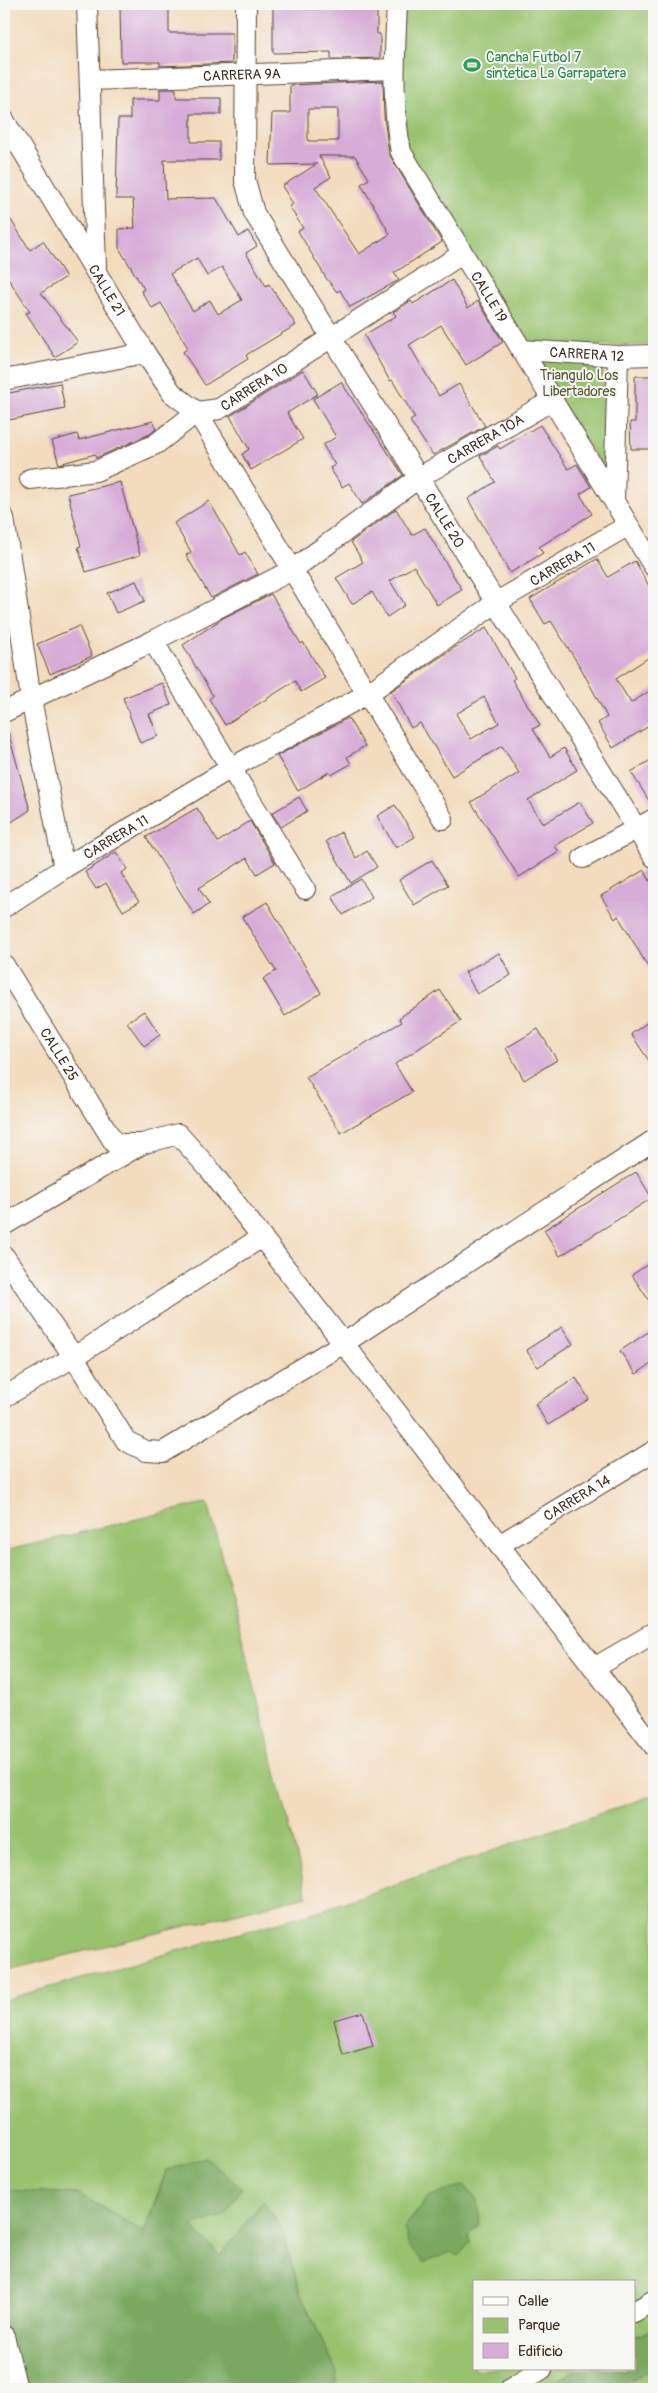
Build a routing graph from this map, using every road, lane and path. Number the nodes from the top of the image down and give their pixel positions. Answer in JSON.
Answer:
{"nodes":[{"id":1,"x":87,"y":4,"type":"edge"},
{"id":2,"x":246,"y":4,"type":"edge"},
{"id":3,"x":397,"y":4,"type":"edge"},
{"id":4,"x":394,"y":69,"type":"junction"},
{"id":5,"x":247,"y":74,"type":"junction"},
{"id":6,"x":90,"y":80,"type":"junction"},
{"id":7,"x":4,"y":120,"type":"edge"},
{"id":8,"x":462,"y":254,"type":"junction"},
{"id":9,"x":96,"y":270,"type":"junction"},
{"id":10,"x":330,"y":338,"type":"junction"},
{"id":11,"x":521,"y":350,"type":"junction"},
{"id":12,"x":145,"y":353,"type":"junction"},
{"id":13,"x":654,"y":355,"type":"edge"},
{"id":14,"x":618,"y":356,"type":"junction"},
{"id":15,"x":4,"y":380,"type":"edge"},
{"id":16,"x":551,"y":401,"type":"junction"},
{"id":17,"x":197,"y":412,"type":"junction"},
{"id":18,"x":420,"y":478,"type":"junction"},
{"id":19,"x":30,"y":479,"type":"dead end"},
{"id":20,"x":614,"y":500,"type":"junction"},
{"id":21,"x":4,"y":518,"type":"edge"},
{"id":22,"x":628,"y":526,"type":"junction"},
{"id":23,"x":654,"y":567,"type":"edge"},
{"id":24,"x":292,"y":570,"type":"junction"},
{"id":25,"x":497,"y":602,"type":"junction"},
{"id":26,"x":153,"y":641,"type":"junction"},
{"id":27,"x":367,"y":694,"type":"junction"},
{"id":28,"x":31,"y":699,"type":"junction"},
{"id":29,"x":4,"y":712,"type":"edge"},
{"id":30,"x":231,"y":768,"type":"junction"},
{"id":31,"x":443,"y":819,"type":"dead end"},
{"id":32,"x":654,"y":819,"type":"edge"},
{"id":33,"x":637,"y":830,"type":"junction"},
{"id":34,"x":654,"y":857,"type":"edge"},
{"id":35,"x":582,"y":858,"type":"dead end"},
{"id":36,"x":64,"y":868,"type":"junction"},
{"id":37,"x":305,"y":889,"type":"dead end"},
{"id":38,"x":4,"y":907,"type":"edge"},
{"id":39,"x":4,"y":964,"type":"edge"},
{"id":40,"x":654,"y":1140,"type":"edge"},
{"id":41,"x":142,"y":1144,"type":"junction"},
{"id":42,"x":4,"y":1225,"type":"edge"},
{"id":43,"x":262,"y":1237,"type":"junction"},
{"id":44,"x":4,"y":1256,"type":"edge"},
{"id":45,"x":344,"y":1343,"type":"junction"},
{"id":46,"x":74,"y":1357,"type":"junction"},
{"id":47,"x":4,"y":1397,"type":"edge"},
{"id":48,"x":654,"y":1452,"type":"edge"},
{"id":49,"x":499,"y":1545,"type":"junction"},
{"id":50,"x":654,"y":1633,"type":"edge"},
{"id":51,"x":594,"y":1668,"type":"junction"},
{"id":52,"x":654,"y":1746,"type":"edge"},
{"id":53,"x":654,"y":2300,"type":"edge"},
{"id":54,"x":636,"y":2311,"type":"edge"},
{"id":55,"x":4,"y":2336,"type":"edge"},
{"id":56,"x":540,"y":2370,"type":"edge"},
{"id":57,"x":17,"y":2389,"type":"edge"},
{"id":58,"x":510,"y":2389,"type":"edge"}],
"edges":[{"from":1,"to":6,"type":"street","name":"CALLE 21"},
{"from":2,"to":5,"type":"street","name":"CALLE 20"},
{"from":3,"to":4,"type":"street","name":"CALLE 19"},
{"from":4,"to":5,"type":"street","name":"CARRERA 9A"},
{"from":4,"to":8,"type":"street","name":"CALLE 19"},
{"from":5,"to":6,"type":"street","name":"CARRERA 9A"},
{"from":5,"to":10,"type":"street","name":"CALLE 20"},
{"from":6,"to":9,"type":"street","name":"CALLE 21"},
{"from":7,"to":9,"type":"street"},
{"from":8,"to":10,"type":"street","name":"CARRERA 10"},
{"from":8,"to":11,"type":"street","name":"CALLE 19"},
{"from":9,"to":12,"type":"street","name":"CALLE 21"},
{"from":10,"to":17,"type":"street","name":"CARRERA 10"},
{"from":10,"to":18,"type":"street","name":"CALLE 20"},
{"from":11,"to":14,"type":"street","name":"CARRERA 12"},
{"from":11,"to":16,"type":"street","name":"CALLE 19"},
{"from":12,"to":15,"type":"street"},
{"from":12,"to":17,"type":"street","name":"CALLE 21"},
{"from":13,"to":14,"type":"street","name":"CARRERA 12"},
{"from":14,"to":20,"type":"street"},
{"from":16,"to":18,"type":"street","name":"CARRERA 10A"},
{"from":16,"to":20,"type":"street","name":"CALLE 19"},
{"from":17,"to":19,"type":"street","name":"CARRERA 10"},
{"from":17,"to":24,"type":"street"},
{"from":18,"to":24,"type":"street","name":"CARRERA 10A"},
{"from":18,"to":25,"type":"street","name":"CALLE 20"},
{"from":20,"to":22,"type":"street","name":"CALLE 19"},
{"from":21,"to":28,"type":"street"},
{"from":22,"to":23,"type":"street","name":"CALLE 19"},
{"from":22,"to":25,"type":"street","name":"CARRERA 11"},
{"from":24,"to":26,"type":"street","name":"CARRERA 10A"},
{"from":24,"to":27,"type":"street"},
{"from":25,"to":27,"type":"street","name":"CARRERA 11"},
{"from":25,"to":33,"type":"street","name":"CALLE 20"},
{"from":26,"to":28,"type":"street"},
{"from":26,"to":30,"type":"street"},
{"from":27,"to":30,"type":"street","name":"CARRERA 11"},
{"from":27,"to":31,"type":"street"},
{"from":28,"to":29,"type":"street"},
{"from":28,"to":36,"type":"street"},
{"from":30,"to":36,"type":"street","name":"CARRERA 11"},
{"from":30,"to":37,"type":"street"},
{"from":32,"to":33,"type":"street"},
{"from":33,"to":34,"type":"street","name":"CALLE 20"},
{"from":33,"to":35,"type":"street"},
{"from":36,"to":38,"type":"street","name":"CARRERA 11"},
{"from":39,"to":41,"type":"street","name":"CALLE 25"},
{"from":40,"to":45,"type":"street"},
{"from":41,"to":42,"type":"street"},
{"from":41,"to":43,"type":"street"},
{"from":43,"to":45,"type":"street"},
{"from":43,"to":46,"type":"street"},
{"from":44,"to":46,"type":"street"},
{"from":45,"to":46,"type":"street"},
{"from":45,"to":49,"type":"street"},
{"from":46,"to":47,"type":"street"},
{"from":48,"to":49,"type":"street","name":"CARRERA 14"},
{"from":49,"to":51,"type":"street"},
{"from":50,"to":51,"type":"street"},
{"from":51,"to":52,"type":"street"},
{"from":53,"to":54,"type":"street"},
{"from":55,"to":57,"type":"street"},
{"from":56,"to":58,"type":"street"}]}
